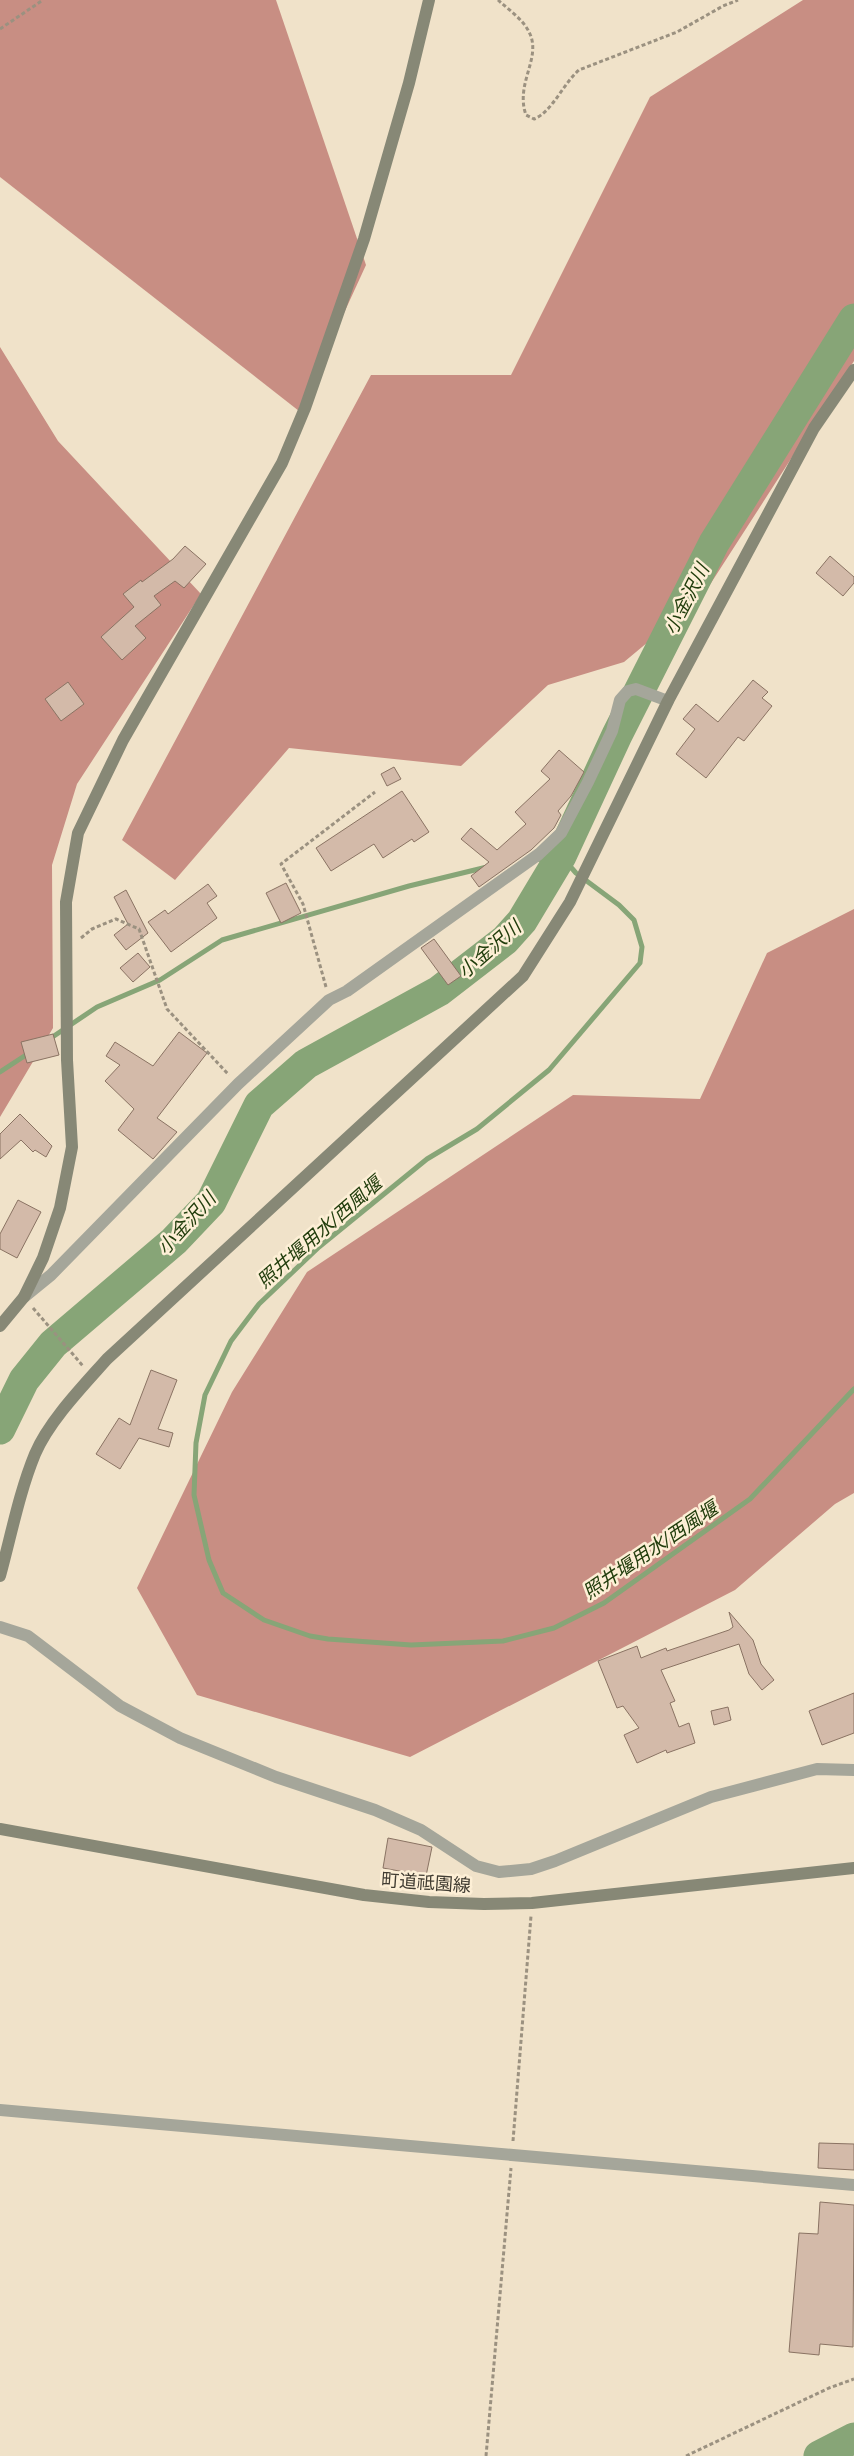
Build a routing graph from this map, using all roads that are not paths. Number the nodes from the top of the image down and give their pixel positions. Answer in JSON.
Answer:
{"nodes":[{"id":1,"x":429,"y":0,"type":"edge"},
{"id":2,"x":854,"y":370,"type":"edge"},
{"id":3,"x":668,"y":701,"type":"junction"},
{"id":4,"x":24,"y":1296,"type":"junction"},
{"id":5,"x":0,"y":1326,"type":"edge"},
{"id":6,"x":0,"y":1576,"type":"edge"},
{"id":7,"x":0,"y":1628,"type":"edge"},
{"id":8,"x":854,"y":1770,"type":"edge"},
{"id":9,"x":0,"y":1829,"type":"edge"},
{"id":10,"x":854,"y":1868,"type":"edge"},
{"id":11,"x":0,"y":2110,"type":"edge"},
{"id":12,"x":854,"y":2185,"type":"edge"}],
"edges":[{"from":1,"to":4,"type":"street"},
{"from":2,"to":3,"type":"street"},
{"from":3,"to":4,"type":"street"},
{"from":3,"to":6,"type":"street"},
{"from":4,"to":5,"type":"street"},
{"from":7,"to":8,"type":"street"},
{"from":9,"to":10,"type":"street","name":"町道祗園線"},
{"from":11,"to":12,"type":"street"}]}
